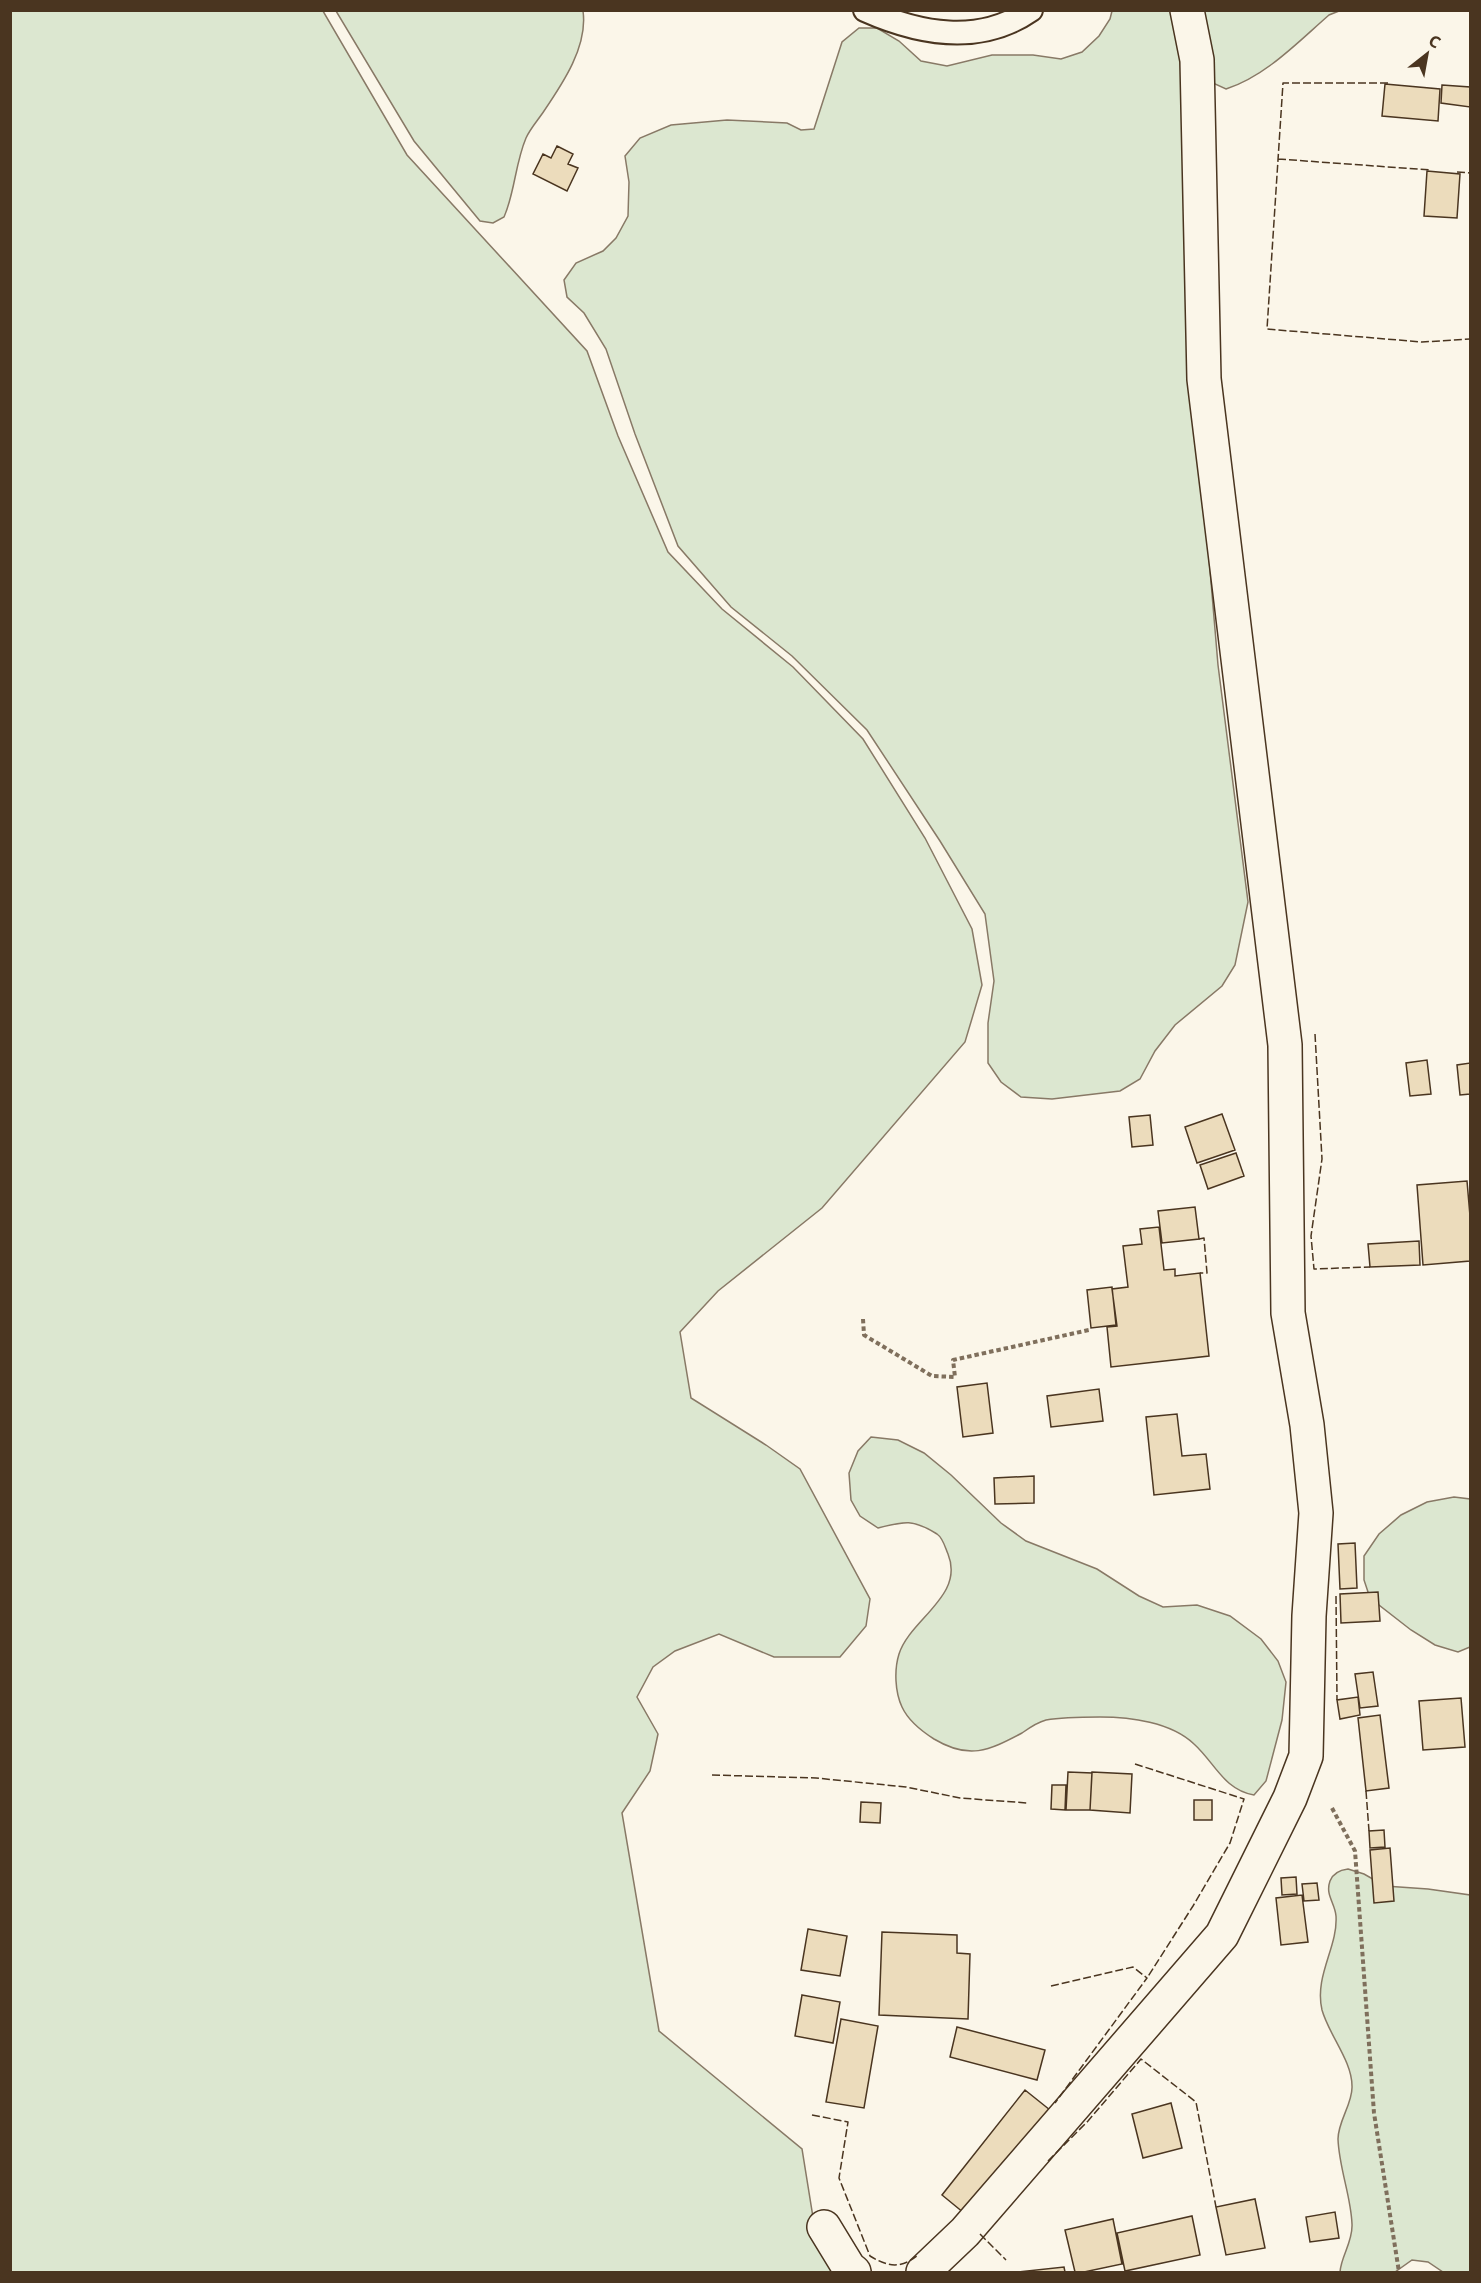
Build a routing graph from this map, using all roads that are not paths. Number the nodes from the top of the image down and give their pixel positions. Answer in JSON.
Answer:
{"nodes":[{"id":1,"x":865,"y":10,"type":"edge"},
{"id":2,"x":1031,"y":10,"type":"edge"},
{"id":3,"x":1187,"y":10,"type":"edge"},
{"id":4,"x":824,"y":2227,"type":"dead end"},
{"id":5,"x":854,"y":2272,"type":"edge"},
{"id":6,"x":923,"y":2272,"type":"edge"}],
"edges":[{"from":1,"to":2,"type":"lane"},
{"from":3,"to":6,"type":"street"},
{"from":4,"to":5,"type":"street"}]}
